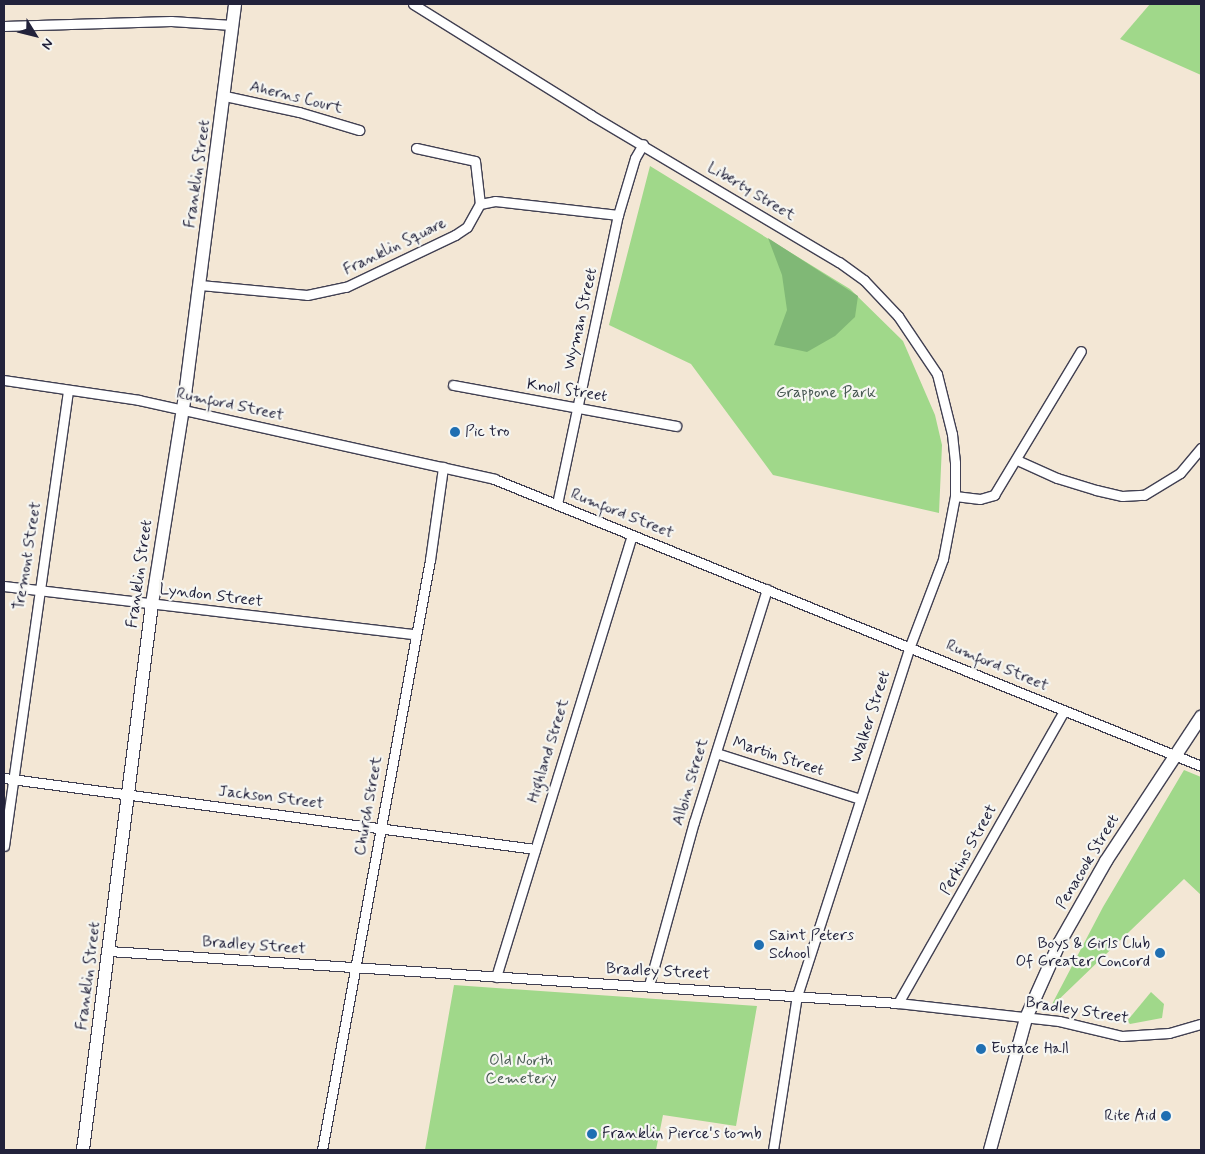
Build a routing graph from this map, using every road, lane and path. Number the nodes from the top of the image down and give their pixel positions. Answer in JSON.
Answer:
{"nodes":[{"id":1,"x":235,"y":4,"type":"edge"},
{"id":2,"x":413,"y":4,"type":"edge"},
{"id":3,"x":232,"y":25,"type":"junction"},
{"id":4,"x":4,"y":26,"type":"edge"},
{"id":5,"x":224,"y":96,"type":"junction"},
{"id":6,"x":359,"y":130,"type":"dead end"},
{"id":7,"x":643,"y":144,"type":"junction"},
{"id":8,"x":416,"y":148,"type":"dead end"},
{"id":9,"x":480,"y":204,"type":"junction"},
{"id":10,"x":618,"y":215,"type":"junction"},
{"id":11,"x":200,"y":285,"type":"junction"},
{"id":12,"x":1080,"y":351,"type":"dead end"},
{"id":13,"x":4,"y":380,"type":"edge"},
{"id":14,"x":453,"y":385,"type":"dead end"},
{"id":15,"x":68,"y":390,"type":"junction"},
{"id":16,"x":182,"y":409,"type":"junction"},
{"id":17,"x":576,"y":409,"type":"junction"},
{"id":18,"x":676,"y":426,"type":"dead end"},
{"id":19,"x":1201,"y":448,"type":"edge"},
{"id":20,"x":1017,"y":460,"type":"junction"},
{"id":21,"x":443,"y":467,"type":"junction"},
{"id":22,"x":955,"y":496,"type":"junction"},
{"id":23,"x":557,"y":504,"type":"junction"},
{"id":24,"x":632,"y":535,"type":"junction"},
{"id":25,"x":4,"y":586,"type":"edge"},
{"id":26,"x":766,"y":589,"type":"junction"},
{"id":27,"x":37,"y":590,"type":"junction"},
{"id":28,"x":152,"y":604,"type":"junction"},
{"id":29,"x":414,"y":634,"type":"junction"},
{"id":30,"x":910,"y":646,"type":"junction"},
{"id":31,"x":1064,"y":711,"type":"junction"},
{"id":32,"x":1201,"y":716,"type":"edge"},
{"id":33,"x":716,"y":753,"type":"junction"},
{"id":34,"x":1175,"y":756,"type":"junction"},
{"id":35,"x":1201,"y":766,"type":"edge"},
{"id":36,"x":8,"y":779,"type":"edge"},
{"id":37,"x":128,"y":795,"type":"junction"},
{"id":38,"x":860,"y":799,"type":"junction"},
{"id":39,"x":382,"y":827,"type":"junction"},
{"id":40,"x":4,"y":846,"type":"edge"},
{"id":41,"x":535,"y":849,"type":"junction"},
{"id":42,"x":109,"y":952,"type":"junction"},
{"id":43,"x":354,"y":967,"type":"junction"},
{"id":44,"x":496,"y":977,"type":"junction"},
{"id":45,"x":649,"y":985,"type":"junction"},
{"id":46,"x":798,"y":995,"type":"junction"},
{"id":47,"x":898,"y":1003,"type":"junction"},
{"id":48,"x":1026,"y":1018,"type":"junction"},
{"id":49,"x":1201,"y":1024,"type":"edge"},
{"id":50,"x":83,"y":1150,"type":"edge"},
{"id":51,"x":322,"y":1150,"type":"edge"},
{"id":52,"x":772,"y":1150,"type":"edge"},
{"id":53,"x":990,"y":1150,"type":"edge"}],
"edges":[{"from":1,"to":3,"type":"street","name":"Franklin Street"},
{"from":2,"to":7,"type":"street","name":"Liberty Street"},
{"from":3,"to":4,"type":"street"},
{"from":3,"to":5,"type":"street","name":"Franklin Street"},
{"from":5,"to":6,"type":"street","name":"Aherns Court"},
{"from":5,"to":11,"type":"street","name":"Franklin Street"},
{"from":7,"to":10,"type":"street","name":"Wyman Street"},
{"from":7,"to":22,"type":"street","name":"Liberty Street"},
{"from":8,"to":9,"type":"street"},
{"from":9,"to":10,"type":"street"},
{"from":9,"to":11,"type":"street","name":"Franklin Square"},
{"from":10,"to":17,"type":"street","name":"Wyman Street"},
{"from":11,"to":16,"type":"street","name":"Franklin Street"},
{"from":12,"to":20,"type":"street"},
{"from":13,"to":15,"type":"street","name":"Rumford Street"},
{"from":14,"to":17,"type":"street","name":"Knoll Street"},
{"from":15,"to":16,"type":"street","name":"Rumford Street"},
{"from":15,"to":27,"type":"street","name":"Tremont Street"},
{"from":16,"to":21,"type":"street","name":"Rumford Street"},
{"from":16,"to":28,"type":"street","name":"Franklin Street"},
{"from":17,"to":18,"type":"street","name":"Knoll Street"},
{"from":17,"to":23,"type":"street","name":"Wyman Street"},
{"from":19,"to":20,"type":"street"},
{"from":20,"to":22,"type":"street"},
{"from":21,"to":23,"type":"street","name":"Rumford Street"},
{"from":21,"to":29,"type":"street","name":"Church Street"},
{"from":22,"to":30,"type":"street","name":"Walker Street"},
{"from":23,"to":24,"type":"street","name":"Rumford Street"},
{"from":24,"to":26,"type":"street","name":"Rumford Street"},
{"from":24,"to":41,"type":"street","name":"Highland Street"},
{"from":25,"to":27,"type":"street","name":"Lyndon Street"},
{"from":26,"to":30,"type":"street","name":"Rumford Street"},
{"from":26,"to":33,"type":"street","name":"Albin Street"},
{"from":27,"to":28,"type":"street","name":"Lyndon Street"},
{"from":27,"to":36,"type":"street","name":"Tremont Street"},
{"from":28,"to":29,"type":"street","name":"Lyndon Street"},
{"from":28,"to":37,"type":"street","name":"Franklin Street"},
{"from":29,"to":39,"type":"street","name":"Church Street"},
{"from":30,"to":31,"type":"street","name":"Rumford Street"},
{"from":30,"to":38,"type":"street","name":"Walker Street"},
{"from":31,"to":34,"type":"street","name":"Rumford Street"},
{"from":31,"to":47,"type":"street","name":"Perkins Street"},
{"from":32,"to":34,"type":"street","name":"Penacook Street"},
{"from":33,"to":38,"type":"street","name":"Martin Street"},
{"from":33,"to":45,"type":"street","name":"Albin Street"},
{"from":34,"to":35,"type":"street","name":"Rumford Street"},
{"from":34,"to":48,"type":"street","name":"Penacook Street"},
{"from":36,"to":37,"type":"street","name":"Jackson Street"},
{"from":36,"to":40,"type":"street","name":"Tremont Street"},
{"from":37,"to":39,"type":"street","name":"Jackson Street"},
{"from":37,"to":42,"type":"street","name":"Franklin Street"},
{"from":38,"to":46,"type":"street","name":"Walker Street"},
{"from":39,"to":41,"type":"street","name":"Jackson Street"},
{"from":39,"to":43,"type":"street","name":"Church Street"},
{"from":41,"to":44,"type":"street","name":"Highland Street"},
{"from":42,"to":43,"type":"street","name":"Bradley Street"},
{"from":42,"to":50,"type":"street","name":"Franklin Street"},
{"from":43,"to":44,"type":"street","name":"Bradley Street"},
{"from":43,"to":51,"type":"street","name":"Church Street"},
{"from":44,"to":45,"type":"street","name":"Bradley Street"},
{"from":45,"to":46,"type":"street","name":"Bradley Street"},
{"from":46,"to":47,"type":"street","name":"Bradley Street"},
{"from":46,"to":52,"type":"street","name":"Walker Street"},
{"from":47,"to":48,"type":"street","name":"Bradley Street"},
{"from":48,"to":49,"type":"street","name":"Bradley Street"},
{"from":48,"to":53,"type":"street","name":"Penacook Street"}]}
